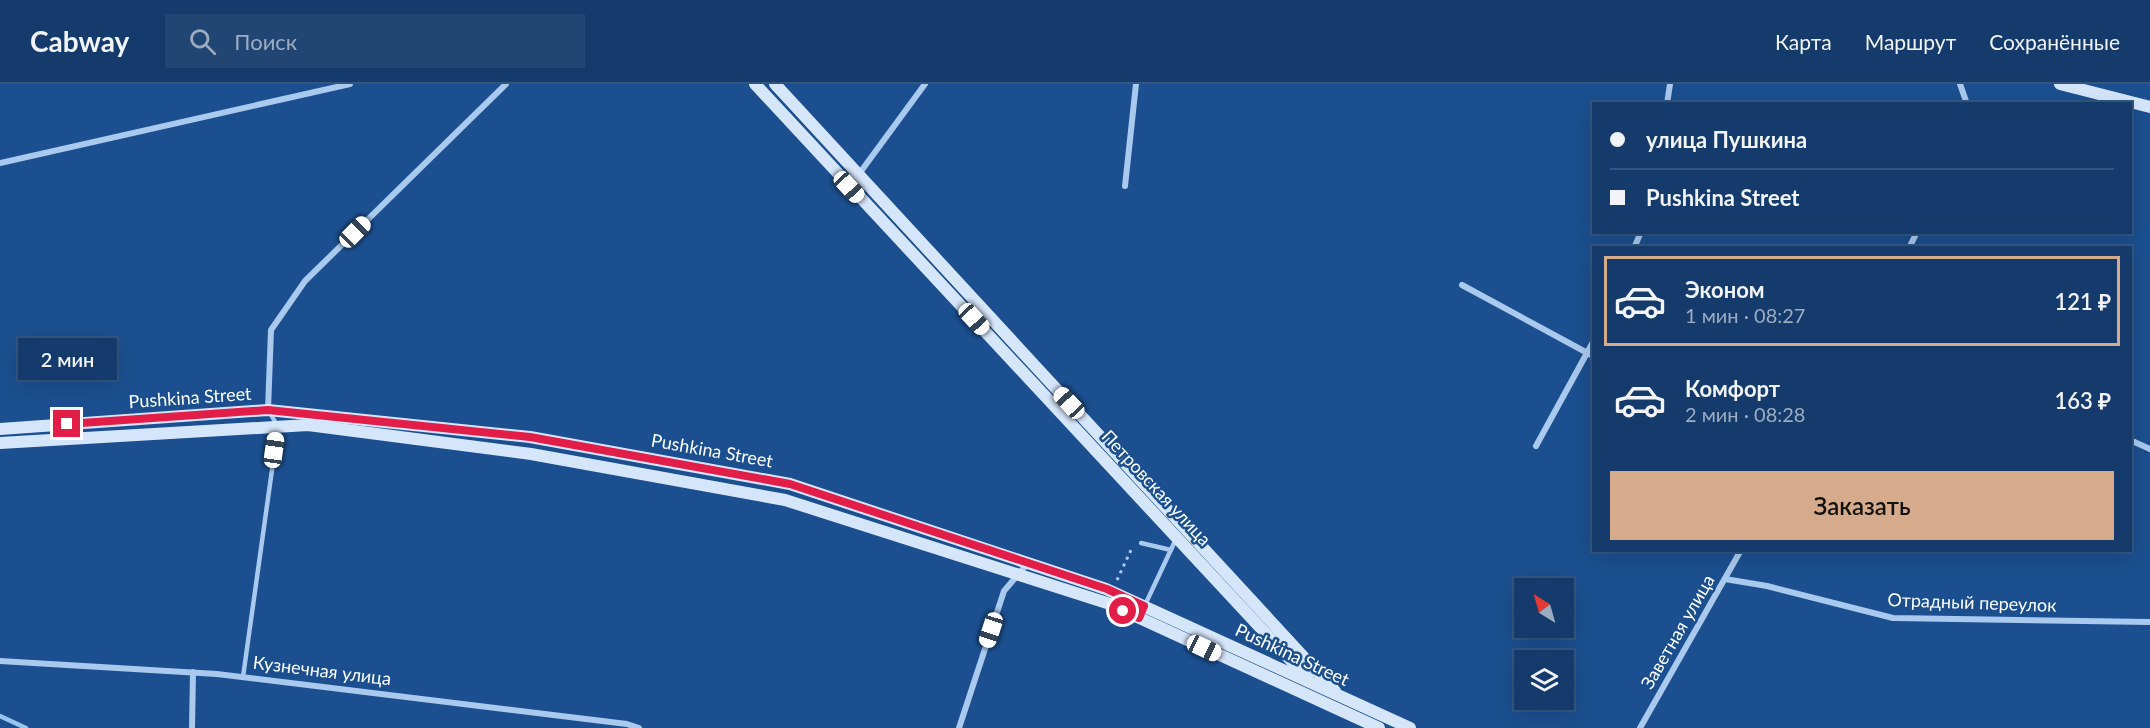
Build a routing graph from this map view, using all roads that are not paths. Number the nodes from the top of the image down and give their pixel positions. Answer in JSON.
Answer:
{"nodes":[{"id":1,"x":350,"y":84,"type":"edge"},
{"id":2,"x":506,"y":84,"type":"edge"},
{"id":3,"x":754,"y":84,"type":"edge"},
{"id":4,"x":775,"y":84,"type":"edge"},
{"id":5,"x":925,"y":84,"type":"edge"},
{"id":6,"x":1136,"y":84,"type":"edge"},
{"id":7,"x":1670,"y":84,"type":"edge"},
{"id":8,"x":1960,"y":84,"type":"edge"},
{"id":9,"x":2060,"y":84,"type":"edge"},
{"id":10,"x":1667,"y":102,"type":"edge"},
{"id":11,"x":1965,"y":102,"type":"edge"},
{"id":12,"x":2130,"y":102,"type":"edge"},
{"id":13,"x":2132,"y":102,"type":"edge"},
{"id":14,"x":2150,"y":107,"type":"edge"},
{"id":15,"x":0,"y":163,"type":"edge"},
{"id":16,"x":858,"y":174,"type":"junction"},
{"id":17,"x":1125,"y":186,"type":"dead end"},
{"id":18,"x":1462,"y":285,"type":"dead end"},
{"id":19,"x":1591,"y":354,"type":"edge"},
{"id":20,"x":268,"y":410,"type":"junction"},
{"id":21,"x":278,"y":427,"type":"junction"},
{"id":22,"x":0,"y":429,"type":"edge"},
{"id":23,"x":2132,"y":441,"type":"edge"},
{"id":24,"x":0,"y":443,"type":"edge"},
{"id":25,"x":1536,"y":446,"type":"dead end"},
{"id":26,"x":2150,"y":449,"type":"edge"},
{"id":27,"x":1180,"y":532,"type":"junction"},
{"id":28,"x":1141,"y":543,"type":"dead end"},
{"id":29,"x":1172,"y":550,"type":"junction"},
{"id":30,"x":1740,"y":552,"type":"edge"},
{"id":31,"x":1028,"y":562,"type":"junction"},
{"id":32,"x":1018,"y":574,"type":"junction"},
{"id":33,"x":1725,"y":579,"type":"junction"},
{"id":34,"x":1144,"y":606,"type":"junction"},
{"id":35,"x":1139,"y":618,"type":"junction"},
{"id":36,"x":2150,"y":622,"type":"edge"},
{"id":37,"x":0,"y":661,"type":"edge"},
{"id":38,"x":193,"y":672,"type":"junction"},
{"id":39,"x":243,"y":677,"type":"junction"},
{"id":40,"x":1313,"y":684,"type":"junction"},
{"id":41,"x":1336,"y":702,"type":"junction"},
{"id":42,"x":192,"y":728,"type":"edge"},
{"id":43,"x":639,"y":728,"type":"edge"},
{"id":44,"x":959,"y":728,"type":"edge"},
{"id":45,"x":1379,"y":728,"type":"edge"},
{"id":46,"x":1410,"y":728,"type":"edge"},
{"id":47,"x":1640,"y":728,"type":"edge"}],
"edges":[{"from":1,"to":15,"type":"street"},
{"from":2,"to":20,"type":"street"},
{"from":3,"to":27,"type":"street","name":"Петровская улица"},
{"from":4,"to":16,"type":"street"},
{"from":5,"to":16,"type":"street"},
{"from":6,"to":17,"type":"street"},
{"from":7,"to":10,"type":"street"},
{"from":8,"to":11,"type":"street"},
{"from":9,"to":12,"type":"street"},
{"from":13,"to":14,"type":"street"},
{"from":16,"to":27,"type":"street"},
{"from":18,"to":19,"type":"street"},
{"from":19,"to":25,"type":"street"},
{"from":20,"to":21,"type":"lane"},
{"from":20,"to":22,"type":"street","name":"Pushkina Street"},
{"from":20,"to":31,"type":"street","name":"Pushkina Street"},
{"from":21,"to":24,"type":"street"},
{"from":21,"to":32,"type":"street"},
{"from":21,"to":39,"type":"lane"},
{"from":23,"to":26,"type":"street"},
{"from":27,"to":29,"type":"lane"},
{"from":27,"to":40,"type":"street","name":"Петровская улица"},
{"from":27,"to":41,"type":"street"},
{"from":28,"to":29,"type":"lane"},
{"from":29,"to":34,"type":"lane"},
{"from":30,"to":33,"type":"street","name":"Заветная улица"},
{"from":31,"to":32,"type":"street"},
{"from":31,"to":34,"type":"street","name":"Pushkina Street"},
{"from":32,"to":35,"type":"street"},
{"from":32,"to":44,"type":"street"},
{"from":33,"to":36,"type":"street","name":"Отрадный переулок"},
{"from":33,"to":47,"type":"street","name":"Заветная улица"},
{"from":34,"to":35,"type":"lane"},
{"from":34,"to":40,"type":"street","name":"Pushkina Street"},
{"from":35,"to":41,"type":"street"},
{"from":37,"to":38,"type":"street","name":"Кузнечная улица"},
{"from":38,"to":39,"type":"street","name":"Кузнечная улица"},
{"from":38,"to":42,"type":"street"},
{"from":39,"to":43,"type":"street","name":"Кузнечная улица"},
{"from":40,"to":41,"type":"street","name":"Pushkina Street"},
{"from":41,"to":45,"type":"street"},
{"from":41,"to":46,"type":"street","name":"Pushkina Street"}]}
